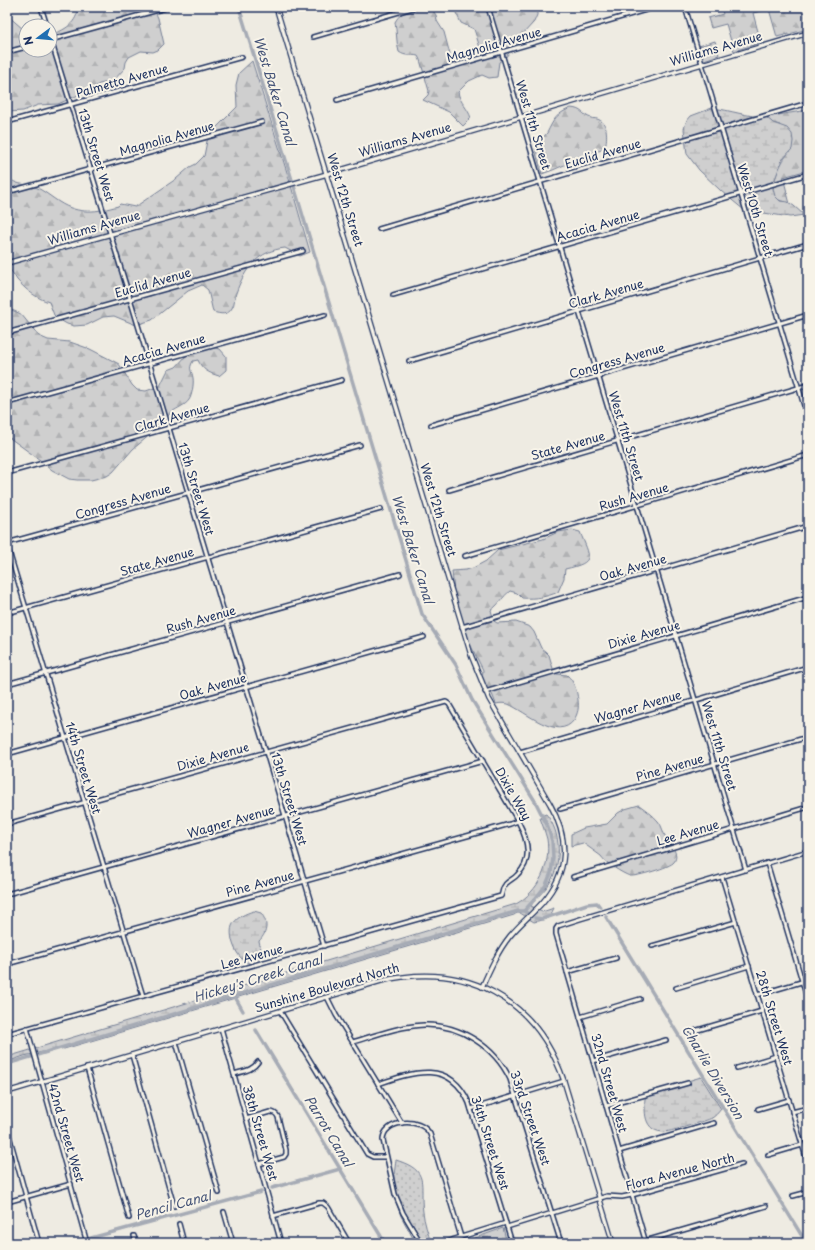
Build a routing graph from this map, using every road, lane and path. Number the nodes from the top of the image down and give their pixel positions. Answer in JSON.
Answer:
{"nodes":[{"id":1,"x":41,"y":7,"type":"edge"},
{"id":2,"x":169,"y":7,"type":"edge"},
{"id":3,"x":276,"y":7,"type":"edge"},
{"id":4,"x":416,"y":7,"type":"edge"},
{"id":5,"x":488,"y":7,"type":"edge"},
{"id":6,"x":656,"y":7,"type":"edge"},
{"id":7,"x":685,"y":7,"type":"edge"},
{"id":8,"x":44,"y":18,"type":"edge"},
{"id":9,"x":808,"y":33,"type":"edge"},
{"id":10,"x":58,"y":37,"type":"edge"},
{"id":11,"x":313,"y":37,"type":"dead end"},
{"id":12,"x":18,"y":49,"type":"edge"},
{"id":13,"x":7,"y":52,"type":"edge"},
{"id":14,"x":502,"y":52,"type":"junction"},
{"id":15,"x":242,"y":57,"type":"dead end"},
{"id":16,"x":56,"y":58,"type":"edge"},
{"id":17,"x":702,"y":64,"type":"junction"},
{"id":18,"x":337,"y":100,"type":"dead end"},
{"id":19,"x":808,"y":103,"type":"edge"},
{"id":20,"x":71,"y":105,"type":"junction"},
{"id":21,"x":522,"y":117,"type":"junction"},
{"id":22,"x":7,"y":122,"type":"edge"},
{"id":23,"x":262,"y":122,"type":"dead end"},
{"id":24,"x":722,"y":128,"type":"junction"},
{"id":25,"x":91,"y":169,"type":"junction"},
{"id":26,"x":327,"y":174,"type":"junction"},
{"id":27,"x":808,"y":174,"type":"edge"},
{"id":28,"x":541,"y":182,"type":"junction"},
{"id":29,"x":7,"y":192,"type":"edge"},
{"id":30,"x":741,"y":194,"type":"junction"},
{"id":31,"x":379,"y":229,"type":"dead end"},
{"id":32,"x":110,"y":234,"type":"junction"},
{"id":33,"x":808,"y":244,"type":"edge"},
{"id":34,"x":560,"y":247,"type":"junction"},
{"id":35,"x":303,"y":250,"type":"dead end"},
{"id":36,"x":760,"y":258,"type":"junction"},
{"id":37,"x":7,"y":263,"type":"edge"},
{"id":38,"x":393,"y":295,"type":"dead end"},
{"id":39,"x":130,"y":299,"type":"junction"},
{"id":40,"x":580,"y":311,"type":"junction"},
{"id":41,"x":325,"y":314,"type":"dead end"},
{"id":42,"x":808,"y":315,"type":"edge"},
{"id":43,"x":779,"y":323,"type":"junction"},
{"id":44,"x":7,"y":333,"type":"edge"},
{"id":45,"x":409,"y":361,"type":"dead end"},
{"id":46,"x":150,"y":363,"type":"junction"},
{"id":47,"x":599,"y":376,"type":"junction"},
{"id":48,"x":342,"y":380,"type":"dead end"},
{"id":49,"x":808,"y":385,"type":"edge"},
{"id":50,"x":799,"y":388,"type":"junction"},
{"id":51,"x":7,"y":403,"type":"edge"},
{"id":52,"x":808,"y":419,"type":"edge"},
{"id":53,"x":432,"y":425,"type":"dead end"},
{"id":54,"x":169,"y":428,"type":"junction"},
{"id":55,"x":618,"y":441,"type":"junction"},
{"id":56,"x":360,"y":445,"type":"dead end"},
{"id":57,"x":808,"y":455,"type":"edge"},
{"id":58,"x":7,"y":473,"type":"edge"},
{"id":59,"x":449,"y":490,"type":"dead end"},
{"id":60,"x":188,"y":493,"type":"junction"},
{"id":61,"x":637,"y":505,"type":"junction"},
{"id":62,"x":381,"y":509,"type":"dead end"},
{"id":63,"x":808,"y":526,"type":"edge"},
{"id":64,"x":7,"y":544,"type":"edge"},
{"id":65,"x":465,"y":556,"type":"dead end"},
{"id":66,"x":208,"y":558,"type":"junction"},
{"id":67,"x":656,"y":570,"type":"junction"},
{"id":68,"x":400,"y":574,"type":"dead end"},
{"id":69,"x":808,"y":597,"type":"edge"},
{"id":70,"x":26,"y":608,"type":"junction"},
{"id":71,"x":7,"y":613,"type":"edge"},
{"id":72,"x":227,"y":622,"type":"junction"},
{"id":73,"x":462,"y":627,"type":"junction"},
{"id":74,"x":676,"y":636,"type":"junction"},
{"id":75,"x":424,"y":638,"type":"dead end"},
{"id":76,"x":808,"y":667,"type":"edge"},
{"id":77,"x":46,"y":673,"type":"junction"},
{"id":78,"x":7,"y":684,"type":"edge"},
{"id":79,"x":246,"y":687,"type":"junction"},
{"id":80,"x":486,"y":692,"type":"junction"},
{"id":81,"x":695,"y":700,"type":"junction"},
{"id":82,"x":446,"y":702,"type":"joint"},
{"id":83,"x":808,"y":737,"type":"edge"},
{"id":84,"x":65,"y":738,"type":"junction"},
{"id":85,"x":266,"y":752,"type":"junction"},
{"id":86,"x":520,"y":752,"type":"junction"},
{"id":87,"x":7,"y":754,"type":"edge"},
{"id":88,"x":483,"y":761,"type":"junction"},
{"id":89,"x":715,"y":764,"type":"junction"},
{"id":90,"x":84,"y":802,"type":"junction"},
{"id":91,"x":808,"y":807,"type":"edge"},
{"id":92,"x":560,"y":810,"type":"dead end"},
{"id":93,"x":285,"y":816,"type":"junction"},
{"id":94,"x":518,"y":821,"type":"junction"},
{"id":95,"x":7,"y":824,"type":"edge"},
{"id":96,"x":734,"y":830,"type":"junction"},
{"id":97,"x":808,"y":851,"type":"edge"},
{"id":98,"x":767,"y":864,"type":"junction"},
{"id":99,"x":104,"y":867,"type":"junction"},
{"id":100,"x":746,"y":870,"type":"junction"},
{"id":101,"x":573,"y":876,"type":"dead end"},
{"id":102,"x":722,"y":877,"type":"junction"},
{"id":103,"x":305,"y":881,"type":"junction"},
{"id":104,"x":7,"y":894,"type":"edge"},
{"id":105,"x":501,"y":896,"type":"joint"},
{"id":106,"x":736,"y":922,"type":"junction"},
{"id":107,"x":123,"y":932,"type":"junction"},
{"id":108,"x":324,"y":946,"type":"junction"},
{"id":109,"x":652,"y":946,"type":"dead end"},
{"id":110,"x":616,"y":958,"type":"dead end"},
{"id":111,"x":7,"y":964,"type":"edge"},
{"id":112,"x":749,"y":966,"type":"junction"},
{"id":113,"x":567,"y":972,"type":"junction"},
{"id":114,"x":808,"y":980,"type":"edge"},
{"id":115,"x":802,"y":981,"type":"junction"},
{"id":116,"x":482,"y":987,"type":"junction"},
{"id":117,"x":676,"y":988,"type":"dead end"},
{"id":118,"x":757,"y":995,"type":"junction"},
{"id":119,"x":143,"y":996,"type":"junction"},
{"id":120,"x":327,"y":997,"type":"junction"},
{"id":121,"x":640,"y":999,"type":"dead end"},
{"id":122,"x":808,"y":1001,"type":"edge"},
{"id":123,"x":280,"y":1011,"type":"junction"},
{"id":124,"x":762,"y":1011,"type":"junction"},
{"id":125,"x":580,"y":1017,"type":"junction"},
{"id":126,"x":27,"y":1028,"type":"junction"},
{"id":127,"x":221,"y":1028,"type":"junction"},
{"id":128,"x":691,"y":1032,"type":"dead end"},
{"id":129,"x":7,"y":1034,"type":"edge"},
{"id":130,"x":666,"y":1040,"type":"dead end"},
{"id":131,"x":176,"y":1042,"type":"junction"},
{"id":132,"x":353,"y":1042,"type":"junction"},
{"id":133,"x":132,"y":1055,"type":"junction"},
{"id":134,"x":776,"y":1056,"type":"junction"},
{"id":135,"x":593,"y":1061,"type":"junction"},
{"id":136,"x":258,"y":1062,"type":"dead end"},
{"id":137,"x":87,"y":1068,"type":"junction"},
{"id":138,"x":737,"y":1068,"type":"dead end"},
{"id":139,"x":234,"y":1074,"type":"junction"},
{"id":140,"x":564,"y":1081,"type":"junction"},
{"id":141,"x":42,"y":1082,"type":"junction"},
{"id":142,"x":688,"y":1082,"type":"dead end"},
{"id":143,"x":378,"y":1084,"type":"junction"},
{"id":144,"x":7,"y":1092,"type":"edge"},
{"id":145,"x":516,"y":1095,"type":"junction"},
{"id":146,"x":789,"y":1100,"type":"junction"},
{"id":147,"x":606,"y":1106,"type":"junction"},
{"id":148,"x":808,"y":1108,"type":"edge"},
{"id":149,"x":471,"y":1109,"type":"junction"},
{"id":150,"x":758,"y":1109,"type":"dead end"},
{"id":151,"x":792,"y":1112,"type":"junction"},
{"id":152,"x":246,"y":1119,"type":"junction"},
{"id":153,"x":402,"y":1123,"type":"junction"},
{"id":154,"x":714,"y":1123,"type":"dead end"},
{"id":155,"x":7,"y":1128,"type":"edge"},
{"id":156,"x":802,"y":1145,"type":"junction"},
{"id":157,"x":619,"y":1151,"type":"junction"},
{"id":158,"x":768,"y":1155,"type":"dead end"},
{"id":159,"x":386,"y":1157,"type":"junction"},
{"id":160,"x":259,"y":1164,"type":"junction"},
{"id":161,"x":742,"y":1164,"type":"dead end"},
{"id":162,"x":808,"y":1164,"type":"edge"},
{"id":163,"x":71,"y":1184,"type":"junction"},
{"id":164,"x":808,"y":1192,"type":"edge"},
{"id":165,"x":219,"y":1193,"type":"dead end"},
{"id":166,"x":632,"y":1195,"type":"junction"},
{"id":167,"x":26,"y":1196,"type":"junction"},
{"id":168,"x":793,"y":1196,"type":"dead end"},
{"id":169,"x":600,"y":1198,"type":"junction"},
{"id":170,"x":7,"y":1202,"type":"edge"},
{"id":171,"x":174,"y":1206,"type":"dead end"},
{"id":172,"x":766,"y":1206,"type":"dead end"},
{"id":173,"x":224,"y":1212,"type":"dead end"},
{"id":174,"x":552,"y":1213,"type":"junction"},
{"id":175,"x":273,"y":1216,"type":"junction"},
{"id":176,"x":129,"y":1218,"type":"dead end"},
{"id":177,"x":179,"y":1224,"type":"dead end"},
{"id":178,"x":506,"y":1225,"type":"junction"},
{"id":179,"x":134,"y":1236,"type":"dead end"},
{"id":180,"x":461,"y":1237,"type":"junction"},
{"id":181,"x":808,"y":1241,"type":"edge"},
{"id":182,"x":645,"y":1242,"type":"edge"},
{"id":183,"x":39,"y":1243,"type":"edge"},
{"id":184,"x":87,"y":1243,"type":"edge"},
{"id":185,"x":136,"y":1243,"type":"edge"},
{"id":186,"x":184,"y":1243,"type":"edge"},
{"id":187,"x":233,"y":1243,"type":"edge"},
{"id":188,"x":281,"y":1243,"type":"edge"},
{"id":189,"x":349,"y":1243,"type":"edge"},
{"id":190,"x":421,"y":1243,"type":"edge"},
{"id":191,"x":442,"y":1243,"type":"edge"},
{"id":192,"x":512,"y":1243,"type":"edge"},
{"id":193,"x":560,"y":1243,"type":"edge"},
{"id":194,"x":614,"y":1243,"type":"edge"},
{"id":195,"x":800,"y":1243,"type":"edge"}],
"edges":[{"from":1,"to":8,"type":"street"},
{"from":2,"to":10,"type":"street"},
{"from":3,"to":26,"type":"street","name":"West 12th Street"},
{"from":4,"to":11,"type":"street"},
{"from":5,"to":14,"type":"street","name":"West 11th Street"},
{"from":6,"to":14,"type":"street","name":"Magnolia Avenue"},
{"from":7,"to":17,"type":"street","name":"West 10th Street"},
{"from":9,"to":17,"type":"street","name":"Williams Avenue"},
{"from":12,"to":13,"type":"street"},
{"from":14,"to":18,"type":"street","name":"Magnolia Avenue"},
{"from":14,"to":21,"type":"street","name":"West 11th Street"},
{"from":15,"to":20,"type":"street","name":"Palmetto Avenue"},
{"from":16,"to":20,"type":"street","name":"13th Street West"},
{"from":17,"to":21,"type":"street","name":"Williams Avenue"},
{"from":17,"to":24,"type":"street","name":"West 10th Street"},
{"from":19,"to":24,"type":"street","name":"Euclid Avenue"},
{"from":20,"to":22,"type":"street","name":"Palmetto Avenue"},
{"from":20,"to":25,"type":"street","name":"13th Street West"},
{"from":21,"to":26,"type":"street","name":"Williams Avenue"},
{"from":21,"to":28,"type":"street","name":"West 11th Street"},
{"from":23,"to":25,"type":"street","name":"Magnolia Avenue"},
{"from":24,"to":28,"type":"street","name":"Euclid Avenue"},
{"from":24,"to":30,"type":"street","name":"West 10th Street"},
{"from":25,"to":29,"type":"street","name":"Magnolia Avenue"},
{"from":25,"to":32,"type":"street","name":"13th Street West"},
{"from":26,"to":32,"type":"street","name":"Williams Avenue"},
{"from":26,"to":73,"type":"street","name":"West 12th Street"},
{"from":27,"to":30,"type":"street","name":"Acacia Avenue"},
{"from":28,"to":31,"type":"street","name":"Euclid Avenue"},
{"from":28,"to":34,"type":"street","name":"West 11th Street"},
{"from":30,"to":34,"type":"street","name":"Acacia Avenue"},
{"from":30,"to":36,"type":"street","name":"West 10th Street"},
{"from":32,"to":37,"type":"street","name":"Williams Avenue"},
{"from":32,"to":39,"type":"street","name":"13th Street West"},
{"from":33,"to":36,"type":"street","name":"Clark Avenue"},
{"from":34,"to":38,"type":"street","name":"Acacia Avenue"},
{"from":34,"to":40,"type":"street","name":"West 11th Street"},
{"from":35,"to":39,"type":"street","name":"Euclid Avenue"},
{"from":36,"to":40,"type":"street","name":"Clark Avenue"},
{"from":36,"to":43,"type":"street","name":"West 10th Street"},
{"from":39,"to":44,"type":"street","name":"Euclid Avenue"},
{"from":39,"to":46,"type":"street","name":"13th Street West"},
{"from":40,"to":45,"type":"street","name":"Clark Avenue"},
{"from":40,"to":47,"type":"street","name":"West 11th Street"},
{"from":41,"to":46,"type":"street","name":"Acacia Avenue"},
{"from":42,"to":43,"type":"street","name":"Congress Avenue"},
{"from":43,"to":47,"type":"street","name":"Congress Avenue"},
{"from":43,"to":50,"type":"street","name":"West 10th Street"},
{"from":46,"to":51,"type":"street","name":"Acacia Avenue"},
{"from":46,"to":54,"type":"street","name":"13th Street West"},
{"from":47,"to":53,"type":"street","name":"Congress Avenue"},
{"from":47,"to":55,"type":"street","name":"West 11th Street"},
{"from":48,"to":54,"type":"street","name":"Clark Avenue"},
{"from":49,"to":50,"type":"street","name":"State Avenue"},
{"from":50,"to":52,"type":"street","name":"West 10th Street"},
{"from":50,"to":55,"type":"street","name":"State Avenue"},
{"from":54,"to":58,"type":"street","name":"Clark Avenue"},
{"from":54,"to":60,"type":"street","name":"13th Street West"},
{"from":55,"to":59,"type":"street","name":"State Avenue"},
{"from":55,"to":61,"type":"street","name":"West 11th Street"},
{"from":56,"to":60,"type":"street","name":"Congress Avenue"},
{"from":57,"to":61,"type":"street","name":"Rush Avenue"},
{"from":60,"to":64,"type":"street","name":"Congress Avenue"},
{"from":60,"to":66,"type":"street","name":"13th Street West"},
{"from":61,"to":65,"type":"street","name":"Rush Avenue"},
{"from":61,"to":67,"type":"street","name":"West 11th Street"},
{"from":62,"to":66,"type":"street","name":"State Avenue"},
{"from":63,"to":67,"type":"street","name":"Oak Avenue"},
{"from":64,"to":70,"type":"street","name":"14th Street West"},
{"from":66,"to":70,"type":"street","name":"State Avenue"},
{"from":66,"to":72,"type":"street","name":"13th Street West"},
{"from":67,"to":73,"type":"street","name":"Oak Avenue"},
{"from":67,"to":74,"type":"street","name":"West 11th Street"},
{"from":68,"to":72,"type":"street","name":"Rush Avenue"},
{"from":69,"to":74,"type":"street","name":"Dixie Avenue"},
{"from":70,"to":71,"type":"street","name":"State Avenue"},
{"from":70,"to":77,"type":"street","name":"14th Street West"},
{"from":72,"to":77,"type":"street","name":"Rush Avenue"},
{"from":72,"to":79,"type":"street","name":"13th Street West"},
{"from":73,"to":80,"type":"street","name":"West 12th Street"},
{"from":74,"to":80,"type":"street","name":"Dixie Avenue"},
{"from":74,"to":81,"type":"street","name":"West 11th Street"},
{"from":75,"to":79,"type":"street","name":"Oak Avenue"},
{"from":76,"to":81,"type":"street","name":"Wagner Avenue"},
{"from":77,"to":78,"type":"street","name":"Rush Avenue"},
{"from":77,"to":84,"type":"street","name":"14th Street West"},
{"from":79,"to":84,"type":"street","name":"Oak Avenue"},
{"from":79,"to":85,"type":"street","name":"13th Street West"},
{"from":80,"to":86,"type":"street","name":"West 12th Street"},
{"from":81,"to":86,"type":"street","name":"Wagner Avenue"},
{"from":81,"to":89,"type":"street","name":"West 11th Street"},
{"from":82,"to":85,"type":"street","name":"Dixie Avenue"},
{"from":82,"to":88,"type":"street","name":"Dixie Way"},
{"from":83,"to":89,"type":"street","name":"Pine Avenue"},
{"from":84,"to":87,"type":"street","name":"Oak Avenue"},
{"from":84,"to":90,"type":"street","name":"14th Street West"},
{"from":85,"to":90,"type":"street","name":"Dixie Avenue"},
{"from":85,"to":93,"type":"street","name":"13th Street West"},
{"from":86,"to":116,"type":"street","name":"West 12th Street"},
{"from":88,"to":93,"type":"street","name":"Wagner Avenue"},
{"from":88,"to":94,"type":"street","name":"Dixie Way"},
{"from":89,"to":92,"type":"street","name":"Pine Avenue"},
{"from":89,"to":96,"type":"street","name":"West 11th Street"},
{"from":90,"to":95,"type":"street","name":"Dixie Avenue"},
{"from":90,"to":99,"type":"street","name":"14th Street West"},
{"from":91,"to":96,"type":"street","name":"Lee Avenue"},
{"from":93,"to":99,"type":"street","name":"Wagner Avenue"},
{"from":93,"to":103,"type":"street","name":"13th Street West"},
{"from":94,"to":103,"type":"street","name":"Pine Avenue"},
{"from":94,"to":105,"type":"street","name":"Dixie Way"},
{"from":96,"to":100,"type":"street","name":"West 11th Street"},
{"from":96,"to":101,"type":"street","name":"Lee Avenue"},
{"from":97,"to":98,"type":"street"},
{"from":98,"to":100,"type":"street"},
{"from":98,"to":115,"type":"street"},
{"from":99,"to":104,"type":"street","name":"Wagner Avenue"},
{"from":99,"to":107,"type":"street","name":"14th Street West"},
{"from":100,"to":102,"type":"street"},
{"from":102,"to":106,"type":"street","name":"28th Street West"},
{"from":102,"to":113,"type":"street","name":"32nd Street West"},
{"from":103,"to":107,"type":"street","name":"Pine Avenue"},
{"from":103,"to":108,"type":"street","name":"13th Street West"},
{"from":105,"to":108,"type":"street","name":"Lee Avenue"},
{"from":106,"to":109,"type":"street"},
{"from":106,"to":112,"type":"street","name":"28th Street West"},
{"from":107,"to":111,"type":"street","name":"Pine Avenue"},
{"from":107,"to":119,"type":"street","name":"14th Street West"},
{"from":108,"to":119,"type":"street","name":"Lee Avenue"},
{"from":110,"to":113,"type":"street"},
{"from":112,"to":117,"type":"street"},
{"from":112,"to":118,"type":"street","name":"28th Street West"},
{"from":113,"to":125,"type":"street","name":"32nd Street West"},
{"from":114,"to":115,"type":"street"},
{"from":115,"to":118,"type":"street"},
{"from":115,"to":122,"type":"street"},
{"from":116,"to":120,"type":"street","name":"Sunshine Boulevard North"},
{"from":116,"to":140,"type":"street","name":"Sunshine Boulevard North"},
{"from":118,"to":124,"type":"street","name":"28th Street West"},
{"from":119,"to":126,"type":"street","name":"Lee Avenue"},
{"from":120,"to":123,"type":"street","name":"Sunshine Boulevard North"},
{"from":120,"to":132,"type":"street"},
{"from":121,"to":125,"type":"street"},
{"from":123,"to":127,"type":"street","name":"Sunshine Boulevard North"},
{"from":123,"to":159,"type":"street"},
{"from":124,"to":128,"type":"street"},
{"from":124,"to":134,"type":"street","name":"28th Street West"},
{"from":125,"to":135,"type":"street","name":"32nd Street West"},
{"from":126,"to":129,"type":"street","name":"Lee Avenue"},
{"from":126,"to":141,"type":"street","name":"42nd Street West"},
{"from":127,"to":131,"type":"street","name":"Sunshine Boulevard North"},
{"from":127,"to":139,"type":"street","name":"38th Street West"},
{"from":130,"to":135,"type":"street"},
{"from":131,"to":133,"type":"street","name":"Sunshine Boulevard North"},
{"from":131,"to":165,"type":"street"},
{"from":132,"to":143,"type":"street"},
{"from":132,"to":145,"type":"street","name":"33rd Street West"},
{"from":133,"to":137,"type":"street","name":"Sunshine Boulevard North"},
{"from":133,"to":171,"type":"street"},
{"from":134,"to":138,"type":"street"},
{"from":134,"to":146,"type":"street","name":"28th Street West"},
{"from":135,"to":147,"type":"street","name":"32nd Street West"},
{"from":136,"to":139,"type":"street"},
{"from":137,"to":141,"type":"street","name":"Sunshine Boulevard North"},
{"from":137,"to":176,"type":"street"},
{"from":139,"to":152,"type":"street","name":"38th Street West"},
{"from":140,"to":145,"type":"street"},
{"from":140,"to":169,"type":"street","name":"Sunshine Boulevard North"},
{"from":141,"to":144,"type":"street","name":"Sunshine Boulevard North"},
{"from":141,"to":163,"type":"street","name":"42nd Street West"},
{"from":142,"to":147,"type":"street"},
{"from":143,"to":149,"type":"street","name":"34th Street West"},
{"from":143,"to":153,"type":"street"},
{"from":145,"to":149,"type":"street"},
{"from":145,"to":174,"type":"street","name":"33rd Street West"},
{"from":146,"to":150,"type":"street"},
{"from":146,"to":151,"type":"street","name":"28th Street West"},
{"from":147,"to":157,"type":"street","name":"32nd Street West"},
{"from":148,"to":151,"type":"street"},
{"from":149,"to":178,"type":"street","name":"34th Street West"},
{"from":151,"to":156,"type":"street","name":"28th Street West"},
{"from":152,"to":160,"type":"street","name":"38th Street West"},
{"from":152,"to":160,"type":"street"},
{"from":153,"to":159,"type":"street"},
{"from":153,"to":180,"type":"street"},
{"from":154,"to":157,"type":"street"},
{"from":155,"to":167,"type":"street"},
{"from":156,"to":158,"type":"street"},
{"from":156,"to":162,"type":"street","name":"28th Street West"},
{"from":157,"to":166,"type":"street","name":"32nd Street West"},
{"from":159,"to":190,"type":"street"},
{"from":160,"to":175,"type":"street","name":"38th Street West"},
{"from":161,"to":166,"type":"street","name":"Flora Avenue North"},
{"from":163,"to":167,"type":"street"},
{"from":163,"to":184,"type":"street","name":"42nd Street West"},
{"from":164,"to":168,"type":"street"},
{"from":166,"to":169,"type":"street","name":"Flora Avenue North"},
{"from":166,"to":182,"type":"street","name":"32nd Street West"},
{"from":167,"to":170,"type":"street"},
{"from":167,"to":183,"type":"street"},
{"from":169,"to":174,"type":"street","name":"Flora Avenue North"},
{"from":169,"to":194,"type":"street","name":"Sunshine Boulevard North"},
{"from":172,"to":182,"type":"street"},
{"from":173,"to":187,"type":"street"},
{"from":174,"to":178,"type":"street","name":"Flora Avenue North"},
{"from":174,"to":193,"type":"street","name":"33rd Street West"},
{"from":175,"to":188,"type":"street","name":"38th Street West"},
{"from":175,"to":189,"type":"street"},
{"from":177,"to":186,"type":"street"},
{"from":178,"to":180,"type":"street","name":"Flora Avenue North"},
{"from":178,"to":192,"type":"street","name":"34th Street West"},
{"from":179,"to":185,"type":"street"},
{"from":180,"to":191,"type":"street","name":"Flora Avenue North"},
{"from":181,"to":195,"type":"street"}]}
